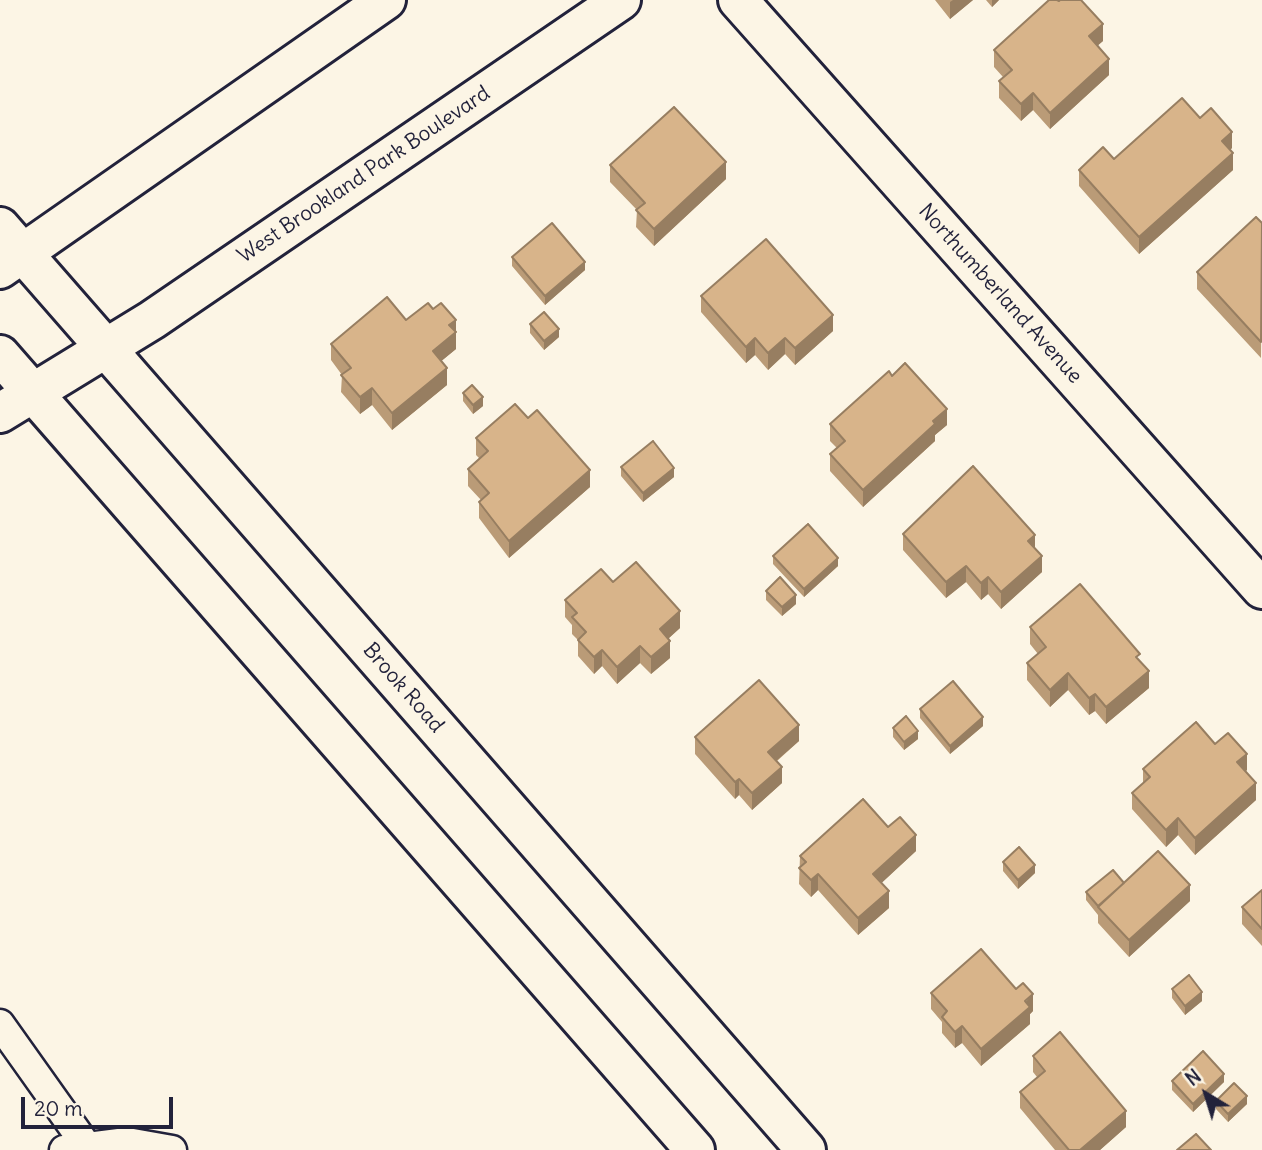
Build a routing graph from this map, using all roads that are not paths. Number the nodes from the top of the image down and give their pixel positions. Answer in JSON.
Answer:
{"nodes":[{"id":1,"x":386,"y":0,"type":"edge"},
{"id":2,"x":621,"y":0,"type":"edge"},
{"id":3,"x":738,"y":0,"type":"edge"},
{"id":4,"x":8,"y":250,"type":"edge"},
{"id":5,"x":106,"y":348,"type":"junction"},
{"id":6,"x":0,"y":355,"type":"edge"},
{"id":7,"x":33,"y":393,"type":"junction"},
{"id":8,"x":0,"y":412,"type":"edge"},
{"id":9,"x":1262,"y":589,"type":"edge"},
{"id":10,"x":0,"y":1024,"type":"edge"},
{"id":11,"x":75,"y":1147,"type":"edge"},
{"id":12,"x":172,"y":1150,"type":"edge"},
{"id":13,"x":695,"y":1150,"type":"edge"},
{"id":14,"x":806,"y":1150,"type":"edge"}],
"edges":[{"from":1,"to":4,"type":"main road"},
{"from":2,"to":5,"type":"main road","name":"West Brookland Park Boulevard"},
{"from":3,"to":9,"type":"main road","name":"Northumberland Avenue"},
{"from":4,"to":5,"type":"main road","name":"Brook Road"},
{"from":5,"to":7,"type":"main road","name":"West Brookland Park Boulevard"},
{"from":5,"to":14,"type":"main road","name":"Brook Road"},
{"from":6,"to":7,"type":"main road"},
{"from":7,"to":8,"type":"main road","name":"West Brookland Park Boulevard"},
{"from":7,"to":13,"type":"main road"},
{"from":10,"to":11,"type":"lane"},
{"from":11,"to":12,"type":"lane"}]}
